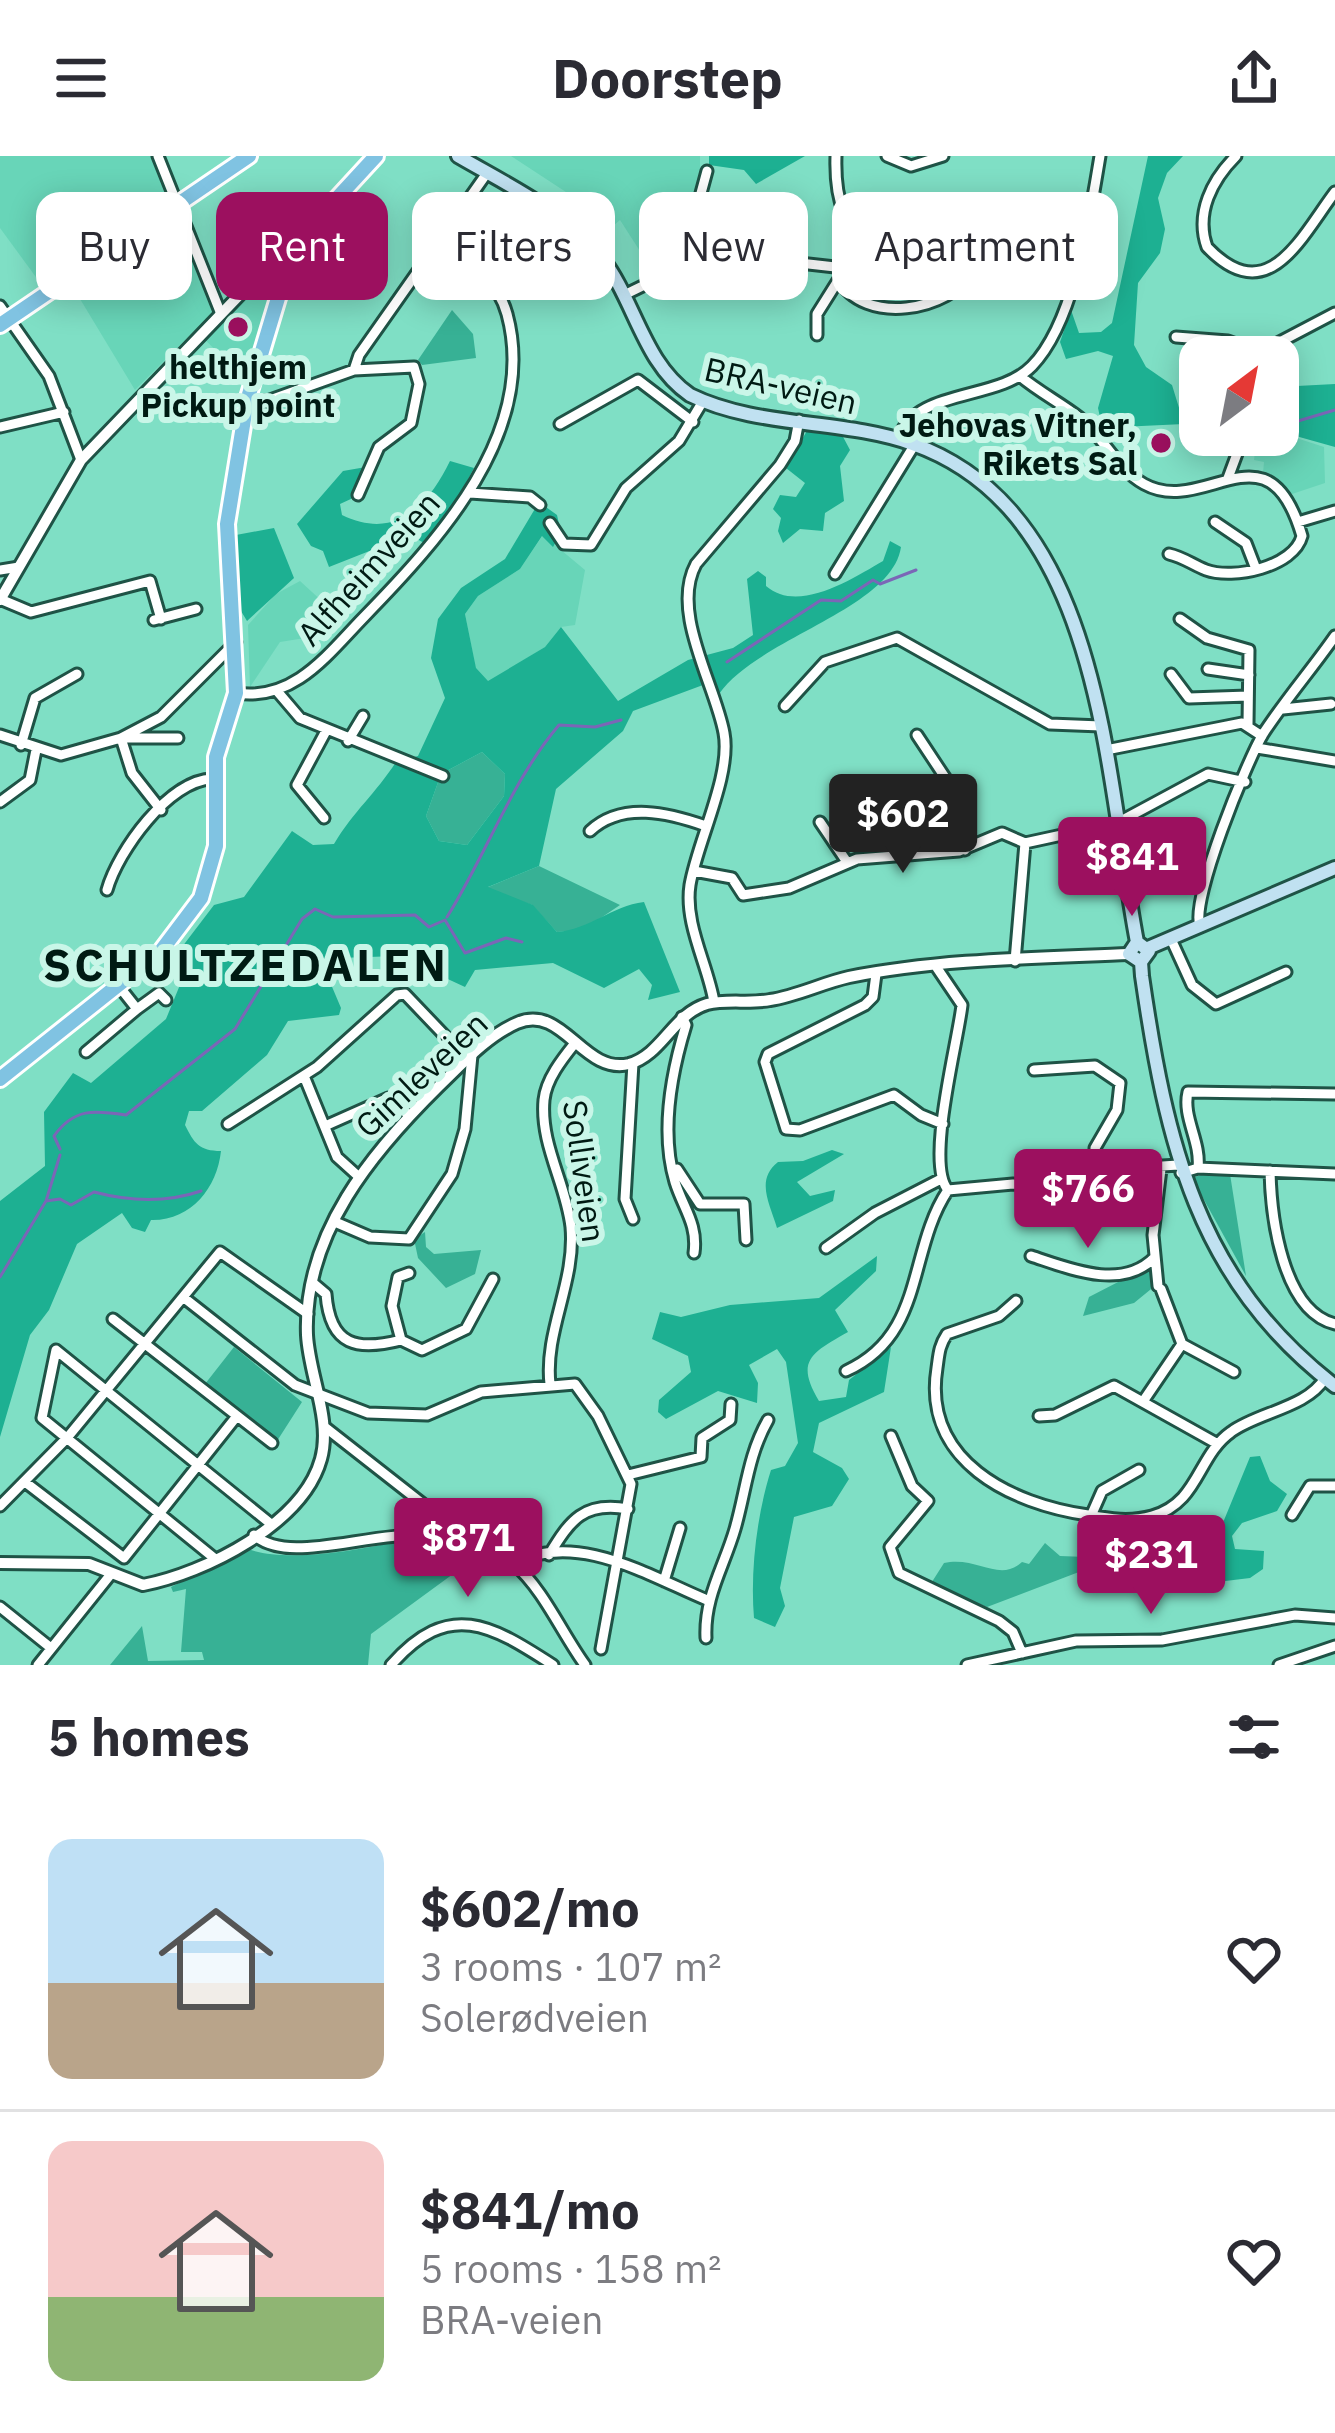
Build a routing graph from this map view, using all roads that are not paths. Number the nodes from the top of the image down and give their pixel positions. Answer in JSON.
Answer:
{"nodes":[{"id":1,"x":158,"y":156,"type":"edge"},
{"id":2,"x":249,"y":156,"type":"edge"},
{"id":3,"x":376,"y":156,"type":"edge"},
{"id":4,"x":458,"y":156,"type":"edge"},
{"id":5,"x":836,"y":156,"type":"edge"},
{"id":6,"x":887,"y":156,"type":"edge"},
{"id":7,"x":944,"y":156,"type":"edge"},
{"id":8,"x":1100,"y":156,"type":"edge"},
{"id":9,"x":1236,"y":156,"type":"edge"},
{"id":10,"x":707,"y":171,"type":"dead end"},
{"id":11,"x":487,"y":173,"type":"junction"},
{"id":12,"x":1335,"y":191,"type":"edge"},
{"id":13,"x":171,"y":192,"type":"edge"},
{"id":14,"x":341,"y":192,"type":"edge"},
{"id":15,"x":474,"y":192,"type":"edge"},
{"id":16,"x":840,"y":192,"type":"edge"},
{"id":17,"x":1094,"y":192,"type":"edge"},
{"id":18,"x":192,"y":195,"type":"edge"},
{"id":19,"x":192,"y":244,"type":"edge"},
{"id":20,"x":412,"y":285,"type":"edge"},
{"id":21,"x":832,"y":290,"type":"edge"},
{"id":22,"x":36,"y":295,"type":"edge"},
{"id":23,"x":624,"y":295,"type":"junction"},
{"id":24,"x":236,"y":300,"type":"edge"},
{"id":25,"x":276,"y":300,"type":"edge"},
{"id":26,"x":501,"y":300,"type":"edge"},
{"id":27,"x":861,"y":300,"type":"edge"},
{"id":28,"x":929,"y":300,"type":"edge"},
{"id":29,"x":1064,"y":300,"type":"edge"},
{"id":30,"x":1335,"y":313,"type":"edge"},
{"id":31,"x":221,"y":314,"type":"junction"},
{"id":32,"x":3,"y":316,"type":"edge"},
{"id":33,"x":817,"y":335,"type":"dead end"},
{"id":34,"x":1176,"y":337,"type":"dead end"},
{"id":35,"x":354,"y":370,"type":"junction"},
{"id":36,"x":1020,"y":376,"type":"junction"},
{"id":37,"x":247,"y":401,"type":"junction"},
{"id":38,"x":704,"y":401,"type":"junction"},
{"id":39,"x":64,"y":412,"type":"junction"},
{"id":40,"x":799,"y":420,"type":"junction"},
{"id":41,"x":693,"y":422,"type":"junction"},
{"id":42,"x":560,"y":424,"type":"dead end"},
{"id":43,"x":0,"y":427,"type":"edge"},
{"id":44,"x":898,"y":439,"type":"junction"},
{"id":45,"x":915,"y":445,"type":"junction"},
{"id":46,"x":1236,"y":456,"type":"edge"},
{"id":47,"x":81,"y":460,"type":"junction"},
{"id":48,"x":1228,"y":478,"type":"junction"},
{"id":49,"x":470,"y":493,"type":"junction"},
{"id":50,"x":358,"y":495,"type":"dead end"},
{"id":51,"x":540,"y":506,"type":"dead end"},
{"id":52,"x":1335,"y":511,"type":"edge"},
{"id":53,"x":1298,"y":522,"type":"junction"},
{"id":54,"x":550,"y":523,"type":"dead end"},
{"id":55,"x":1215,"y":523,"type":"dead end"},
{"id":56,"x":1169,"y":554,"type":"dead end"},
{"id":57,"x":19,"y":567,"type":"junction"},
{"id":58,"x":1256,"y":569,"type":"junction"},
{"id":59,"x":0,"y":570,"type":"edge"},
{"id":60,"x":835,"y":574,"type":"dead end"},
{"id":61,"x":0,"y":600,"type":"edge"},
{"id":62,"x":196,"y":609,"type":"dead end"},
{"id":63,"x":1180,"y":619,"type":"dead end"},
{"id":64,"x":1334,"y":638,"type":"edge"},
{"id":65,"x":236,"y":642,"type":"junction"},
{"id":66,"x":1208,"y":669,"type":"dead end"},
{"id":67,"x":77,"y":674,"type":"dead end"},
{"id":68,"x":1171,"y":674,"type":"dead end"},
{"id":69,"x":1249,"y":674,"type":"junction"},
{"id":70,"x":277,"y":691,"type":"junction"},
{"id":71,"x":236,"y":693,"type":"junction"},
{"id":72,"x":1248,"y":696,"type":"junction"},
{"id":73,"x":1331,"y":704,"type":"dead end"},
{"id":74,"x":785,"y":706,"type":"dead end"},
{"id":75,"x":1283,"y":709,"type":"junction"},
{"id":76,"x":363,"y":716,"type":"dead end"},
{"id":77,"x":1248,"y":724,"type":"junction"},
{"id":78,"x":1101,"y":726,"type":"junction"},
{"id":79,"x":326,"y":731,"type":"junction"},
{"id":80,"x":0,"y":735,"type":"edge"},
{"id":81,"x":917,"y":735,"type":"dead end"},
{"id":82,"x":1262,"y":736,"type":"junction"},
{"id":83,"x":121,"y":738,"type":"junction"},
{"id":84,"x":178,"y":738,"type":"dead end"},
{"id":85,"x":348,"y":741,"type":"junction"},
{"id":86,"x":21,"y":745,"type":"junction"},
{"id":87,"x":1257,"y":748,"type":"junction"},
{"id":88,"x":36,"y":750,"type":"junction"},
{"id":89,"x":1106,"y":750,"type":"junction"},
{"id":90,"x":1335,"y":761,"type":"edge"},
{"id":91,"x":443,"y":776,"type":"dead end"},
{"id":92,"x":212,"y":779,"type":"junction"},
{"id":93,"x":1245,"y":782,"type":"junction"},
{"id":94,"x":0,"y":802,"type":"edge"},
{"id":95,"x":161,"y":811,"type":"junction"},
{"id":96,"x":324,"y":818,"type":"dead end"},
{"id":97,"x":820,"y":822,"type":"dead end"},
{"id":98,"x":1118,"y":823,"type":"junction"},
{"id":99,"x":706,"y":826,"type":"junction"},
{"id":100,"x":590,"y":831,"type":"dead end"},
{"id":101,"x":1025,"y":843,"type":"junction"},
{"id":102,"x":965,"y":850,"type":"junction"},
{"id":103,"x":847,"y":862,"type":"junction"},
{"id":104,"x":1335,"y":868,"type":"edge"},
{"id":105,"x":694,"y":872,"type":"junction"},
{"id":106,"x":107,"y":890,"type":"dead end"},
{"id":107,"x":1200,"y":926,"type":"junction"},
{"id":108,"x":1171,"y":939,"type":"junction"},
{"id":109,"x":1139,"y":952,"type":"junction"},
{"id":110,"x":1015,"y":961,"type":"junction"},
{"id":111,"x":938,"y":968,"type":"junction"},
{"id":112,"x":1286,"y":972,"type":"dead end"},
{"id":113,"x":876,"y":974,"type":"junction"},
{"id":114,"x":118,"y":986,"type":"junction"},
{"id":115,"x":166,"y":1000,"type":"dead end"},
{"id":116,"x":714,"y":1002,"type":"junction"},
{"id":117,"x":137,"y":1009,"type":"junction"},
{"id":118,"x":682,"y":1017,"type":"junction"},
{"id":119,"x":575,"y":1043,"type":"junction"},
{"id":120,"x":86,"y":1052,"type":"dead end"},
{"id":121,"x":470,"y":1057,"type":"junction"},
{"id":122,"x":633,"y":1063,"type":"junction"},
{"id":123,"x":1034,"y":1070,"type":"dead end"},
{"id":124,"x":304,"y":1076,"type":"junction"},
{"id":125,"x":0,"y":1079,"type":"edge"},
{"id":126,"x":1335,"y":1094,"type":"edge"},
{"id":127,"x":409,"y":1114,"type":"junction"},
{"id":128,"x":228,"y":1124,"type":"dead end"},
{"id":129,"x":943,"y":1124,"type":"junction"},
{"id":130,"x":325,"y":1126,"type":"junction"},
{"id":131,"x":672,"y":1159,"type":"junction"},
{"id":132,"x":1198,"y":1168,"type":"junction"},
{"id":133,"x":1161,"y":1169,"type":"junction"},
{"id":134,"x":1180,"y":1169,"type":"junction"},
{"id":135,"x":1270,"y":1171,"type":"junction"},
{"id":136,"x":1335,"y":1174,"type":"edge"},
{"id":137,"x":358,"y":1176,"type":"junction"},
{"id":138,"x":941,"y":1179,"type":"junction"},
{"id":139,"x":1096,"y":1184,"type":"junction"},
{"id":140,"x":948,"y":1190,"type":"junction"},
{"id":141,"x":633,"y":1219,"type":"dead end"},
{"id":142,"x":334,"y":1222,"type":"junction"},
{"id":143,"x":746,"y":1240,"type":"dead end"},
{"id":144,"x":826,"y":1248,"type":"dead end"},
{"id":145,"x":694,"y":1253,"type":"dead end"},
{"id":146,"x":1031,"y":1256,"type":"dead end"},
{"id":147,"x":1154,"y":1258,"type":"junction"},
{"id":148,"x":409,"y":1273,"type":"dead end"},
{"id":149,"x":493,"y":1279,"type":"dead end"},
{"id":150,"x":313,"y":1283,"type":"junction"},
{"id":151,"x":183,"y":1297,"type":"junction"},
{"id":152,"x":1016,"y":1301,"type":"dead end"},
{"id":153,"x":308,"y":1314,"type":"junction"},
{"id":154,"x":112,"y":1319,"type":"dead end"},
{"id":155,"x":1335,"y":1324,"type":"edge"},
{"id":156,"x":401,"y":1340,"type":"junction"},
{"id":157,"x":1182,"y":1344,"type":"junction"},
{"id":158,"x":146,"y":1345,"type":"junction"},
{"id":159,"x":846,"y":1371,"type":"dead end"},
{"id":160,"x":1234,"y":1372,"type":"dead end"},
{"id":161,"x":1330,"y":1382,"type":"edge"},
{"id":162,"x":550,"y":1384,"type":"junction"},
{"id":163,"x":108,"y":1390,"type":"junction"},
{"id":164,"x":315,"y":1396,"type":"junction"},
{"id":165,"x":1144,"y":1400,"type":"junction"},
{"id":166,"x":731,"y":1404,"type":"dead end"},
{"id":167,"x":237,"y":1416,"type":"junction"},
{"id":168,"x":1040,"y":1416,"type":"dead end"},
{"id":169,"x":768,"y":1420,"type":"dead end"},
{"id":170,"x":326,"y":1428,"type":"junction"},
{"id":171,"x":891,"y":1436,"type":"dead end"},
{"id":172,"x":67,"y":1438,"type":"junction"},
{"id":173,"x":272,"y":1443,"type":"dead end"},
{"id":174,"x":1216,"y":1443,"type":"junction"},
{"id":175,"x":199,"y":1465,"type":"junction"},
{"id":176,"x":1139,"y":1470,"type":"dead end"},
{"id":177,"x":628,"y":1475,"type":"junction"},
{"id":178,"x":25,"y":1482,"type":"junction"},
{"id":179,"x":1335,"y":1486,"type":"edge"},
{"id":180,"x":0,"y":1506,"type":"edge"},
{"id":181,"x":628,"y":1508,"type":"junction"},
{"id":182,"x":160,"y":1513,"type":"junction"},
{"id":183,"x":1292,"y":1515,"type":"dead end"},
{"id":184,"x":1091,"y":1516,"type":"junction"},
{"id":185,"x":1136,"y":1520,"type":"junction"},
{"id":186,"x":271,"y":1523,"type":"junction"},
{"id":187,"x":680,"y":1528,"type":"dead end"},
{"id":188,"x":448,"y":1533,"type":"junction"},
{"id":189,"x":254,"y":1535,"type":"junction"},
{"id":190,"x":549,"y":1555,"type":"junction"},
{"id":191,"x":214,"y":1558,"type":"junction"},
{"id":192,"x":620,"y":1560,"type":"junction"},
{"id":193,"x":0,"y":1563,"type":"edge"},
{"id":194,"x":514,"y":1564,"type":"junction"},
{"id":195,"x":1106,"y":1568,"type":"dead end"},
{"id":196,"x":105,"y":1571,"type":"junction"},
{"id":197,"x":664,"y":1581,"type":"junction"},
{"id":198,"x":707,"y":1600,"type":"junction"},
{"id":199,"x":0,"y":1606,"type":"edge"},
{"id":200,"x":1335,"y":1618,"type":"edge"},
{"id":201,"x":706,"y":1638,"type":"dead end"},
{"id":202,"x":1335,"y":1646,"type":"edge"},
{"id":203,"x":51,"y":1648,"type":"junction"},
{"id":204,"x":601,"y":1649,"type":"dead end"},
{"id":205,"x":1022,"y":1653,"type":"junction"},
{"id":206,"x":38,"y":1665,"type":"edge"},
{"id":207,"x":391,"y":1665,"type":"edge"},
{"id":208,"x":554,"y":1665,"type":"edge"},
{"id":209,"x":585,"y":1665,"type":"edge"},
{"id":210,"x":967,"y":1665,"type":"edge"},
{"id":211,"x":1280,"y":1665,"type":"edge"}],
"edges":[{"from":1,"to":13,"type":"street"},
{"from":2,"to":18,"type":"main road"},
{"from":3,"to":14,"type":"main road"},
{"from":4,"to":11,"type":"main road","name":"BRA-veien"},
{"from":5,"to":16,"type":"street"},
{"from":6,"to":7,"type":"street"},
{"from":8,"to":17,"type":"street"},
{"from":9,"to":12,"type":"street"},
{"from":10,"to":23,"type":"street"},
{"from":11,"to":15,"type":"street"},
{"from":11,"to":23,"type":"main road","name":"BRA-veien"},
{"from":19,"to":31,"type":"street"},
{"from":20,"to":35,"type":"street"},
{"from":21,"to":33,"type":"street"},
{"from":22,"to":32,"type":"main road"},
{"from":23,"to":38,"type":"main road","name":"BRA-veien"},
{"from":24,"to":31,"type":"street"},
{"from":25,"to":37,"type":"main road"},
{"from":26,"to":49,"type":"street","name":"Alfheimveien"},
{"from":27,"to":28,"type":"street"},
{"from":29,"to":36,"type":"street"},
{"from":30,"to":34,"type":"street"},
{"from":31,"to":47,"type":"street"},
{"from":32,"to":39,"type":"street"},
{"from":35,"to":37,"type":"street"},
{"from":35,"to":50,"type":"street"},
{"from":36,"to":44,"type":"street"},
{"from":36,"to":48,"type":"street"},
{"from":37,"to":65,"type":"main road"},
{"from":38,"to":40,"type":"main road","name":"BRA-veien"},
{"from":38,"to":41,"type":"street"},
{"from":39,"to":43,"type":"street"},
{"from":39,"to":47,"type":"street"},
{"from":40,"to":44,"type":"main road","name":"BRA-veien"},
{"from":40,"to":99,"type":"street"},
{"from":41,"to":42,"type":"street"},
{"from":41,"to":54,"type":"street"},
{"from":44,"to":45,"type":"main road","name":"BRA-veien"},
{"from":45,"to":60,"type":"street"},
{"from":45,"to":78,"type":"main road","name":"BRA-veien"},
{"from":46,"to":48,"type":"street"},
{"from":47,"to":57,"type":"street"},
{"from":48,"to":53,"type":"street"},
{"from":49,"to":51,"type":"street","name":"Alfheimveien"},
{"from":49,"to":70,"type":"street","name":"Alfheimveien"},
{"from":52,"to":53,"type":"street"},
{"from":53,"to":58,"type":"street"},
{"from":55,"to":58,"type":"street"},
{"from":56,"to":58,"type":"street"},
{"from":57,"to":59,"type":"street"},
{"from":57,"to":61,"type":"street"},
{"from":61,"to":62,"type":"street"},
{"from":63,"to":69,"type":"street"},
{"from":64,"to":75,"type":"street"},
{"from":65,"to":71,"type":"main road"},
{"from":65,"to":83,"type":"street"},
{"from":66,"to":69,"type":"street"},
{"from":67,"to":86,"type":"street"},
{"from":68,"to":72,"type":"street"},
{"from":69,"to":72,"type":"street"},
{"from":70,"to":71,"type":"street"},
{"from":70,"to":79,"type":"street"},
{"from":71,"to":92,"type":"main road"},
{"from":72,"to":77,"type":"street"},
{"from":73,"to":75,"type":"street"},
{"from":74,"to":78,"type":"street"},
{"from":75,"to":82,"type":"street"},
{"from":76,"to":85,"type":"street"},
{"from":77,"to":82,"type":"street"},
{"from":77,"to":89,"type":"street"},
{"from":78,"to":89,"type":"main road","name":"BRA-veien"},
{"from":79,"to":85,"type":"street"},
{"from":79,"to":96,"type":"street"},
{"from":80,"to":86,"type":"street"},
{"from":81,"to":102,"type":"street"},
{"from":82,"to":87,"type":"street"},
{"from":83,"to":84,"type":"street"},
{"from":83,"to":88,"type":"street"},
{"from":83,"to":95,"type":"street"},
{"from":85,"to":91,"type":"street"},
{"from":86,"to":88,"type":"street"},
{"from":87,"to":90,"type":"street"},
{"from":87,"to":93,"type":"street"},
{"from":88,"to":94,"type":"street"},
{"from":89,"to":98,"type":"main road","name":"BRA-veien"},
{"from":92,"to":95,"type":"street"},
{"from":92,"to":114,"type":"main road"},
{"from":93,"to":98,"type":"street"},
{"from":93,"to":107,"type":"street"},
{"from":95,"to":106,"type":"street"},
{"from":97,"to":103,"type":"street"},
{"from":98,"to":101,"type":"street"},
{"from":98,"to":109,"type":"main road","name":"BRA-veien"},
{"from":99,"to":100,"type":"street"},
{"from":99,"to":105,"type":"street"},
{"from":101,"to":102,"type":"street"},
{"from":101,"to":110,"type":"street"},
{"from":102,"to":103,"type":"street"},
{"from":103,"to":105,"type":"street"},
{"from":104,"to":107,"type":"main road"},
{"from":105,"to":116,"type":"street"},
{"from":107,"to":108,"type":"main road"},
{"from":108,"to":109,"type":"main road"},
{"from":108,"to":112,"type":"street"},
{"from":109,"to":110,"type":"street"},
{"from":109,"to":134,"type":"main road","name":"BRA-veien"},
{"from":110,"to":111,"type":"street"},
{"from":111,"to":113,"type":"street"},
{"from":111,"to":129,"type":"street"},
{"from":113,"to":116,"type":"street"},
{"from":113,"to":129,"type":"street"},
{"from":114,"to":117,"type":"street"},
{"from":114,"to":125,"type":"main road"},
{"from":115,"to":117,"type":"street"},
{"from":116,"to":118,"type":"street"},
{"from":117,"to":120,"type":"street"},
{"from":118,"to":122,"type":"street"},
{"from":118,"to":131,"type":"street"},
{"from":119,"to":121,"type":"street","name":"Gimleveien"},
{"from":119,"to":122,"type":"street","name":"Gimleveien"},
{"from":119,"to":162,"type":"street","name":"Solliveien"},
{"from":121,"to":124,"type":"street"},
{"from":121,"to":127,"type":"street","name":"Gimleveien"},
{"from":121,"to":142,"type":"street"},
{"from":122,"to":141,"type":"street"},
{"from":123,"to":139,"type":"street"},
{"from":124,"to":128,"type":"street"},
{"from":124,"to":130,"type":"street"},
{"from":126,"to":132,"type":"street"},
{"from":127,"to":130,"type":"street"},
{"from":127,"to":137,"type":"street","name":"Gimleveien"},
{"from":129,"to":138,"type":"street"},
{"from":130,"to":137,"type":"street"},
{"from":131,"to":143,"type":"street"},
{"from":131,"to":145,"type":"street"},
{"from":132,"to":134,"type":"street"},
{"from":132,"to":135,"type":"street"},
{"from":133,"to":134,"type":"street"},
{"from":133,"to":139,"type":"street"},
{"from":133,"to":147,"type":"street"},
{"from":134,"to":161,"type":"main road","name":"BRA-veien"},
{"from":135,"to":136,"type":"street"},
{"from":135,"to":155,"type":"street"},
{"from":137,"to":142,"type":"street","name":"Gimleveien"},
{"from":138,"to":140,"type":"street"},
{"from":138,"to":144,"type":"street"},
{"from":139,"to":140,"type":"street"},
{"from":140,"to":159,"type":"street"},
{"from":142,"to":150,"type":"street","name":"Gimleveien"},
{"from":146,"to":147,"type":"street"},
{"from":147,"to":157,"type":"street"},
{"from":148,"to":156,"type":"street"},
{"from":149,"to":156,"type":"street"},
{"from":150,"to":153,"type":"street","name":"Gimleveien"},
{"from":150,"to":156,"type":"street"},
{"from":151,"to":153,"type":"street"},
{"from":151,"to":158,"type":"street"},
{"from":151,"to":164,"type":"street"},
{"from":152,"to":184,"type":"street"},
{"from":153,"to":164,"type":"street","name":"Gimleveien"},
{"from":154,"to":158,"type":"street"},
{"from":157,"to":160,"type":"street"},
{"from":157,"to":165,"type":"street"},
{"from":158,"to":163,"type":"street"},
{"from":158,"to":167,"type":"street"},
{"from":161,"to":174,"type":"street"},
{"from":162,"to":164,"type":"street"},
{"from":162,"to":177,"type":"street"},
{"from":163,"to":172,"type":"street"},
{"from":163,"to":172,"type":"street"},
{"from":163,"to":175,"type":"street"},
{"from":164,"to":170,"type":"street","name":"Gimleveien"},
{"from":165,"to":168,"type":"street"},
{"from":165,"to":174,"type":"street"},
{"from":166,"to":177,"type":"street"},
{"from":167,"to":173,"type":"street"},
{"from":167,"to":175,"type":"street"},
{"from":169,"to":198,"type":"street"},
{"from":170,"to":186,"type":"street"},
{"from":170,"to":188,"type":"street"},
{"from":171,"to":205,"type":"street"},
{"from":172,"to":178,"type":"street"},
{"from":172,"to":182,"type":"street"},
{"from":174,"to":185,"type":"street"},
{"from":175,"to":182,"type":"street"},
{"from":175,"to":186,"type":"street"},
{"from":176,"to":184,"type":"street"},
{"from":177,"to":181,"type":"street"},
{"from":178,"to":180,"type":"street"},
{"from":178,"to":182,"type":"street"},
{"from":179,"to":183,"type":"street"},
{"from":181,"to":190,"type":"street"},
{"from":181,"to":192,"type":"street"},
{"from":182,"to":191,"type":"street"},
{"from":184,"to":185,"type":"street"},
{"from":185,"to":195,"type":"street"},
{"from":186,"to":189,"type":"street"},
{"from":187,"to":197,"type":"street"},
{"from":188,"to":189,"type":"street"},
{"from":188,"to":194,"type":"street"},
{"from":189,"to":191,"type":"street"},
{"from":190,"to":192,"type":"street"},
{"from":190,"to":194,"type":"street"},
{"from":191,"to":196,"type":"street"},
{"from":192,"to":197,"type":"street"},
{"from":192,"to":204,"type":"street"},
{"from":193,"to":196,"type":"street"},
{"from":194,"to":209,"type":"street"},
{"from":196,"to":203,"type":"street"},
{"from":197,"to":198,"type":"street"},
{"from":198,"to":201,"type":"street"},
{"from":199,"to":203,"type":"street"},
{"from":200,"to":205,"type":"street"},
{"from":202,"to":211,"type":"street"},
{"from":203,"to":206,"type":"street"},
{"from":205,"to":210,"type":"street"},
{"from":207,"to":208,"type":"street"}]}
